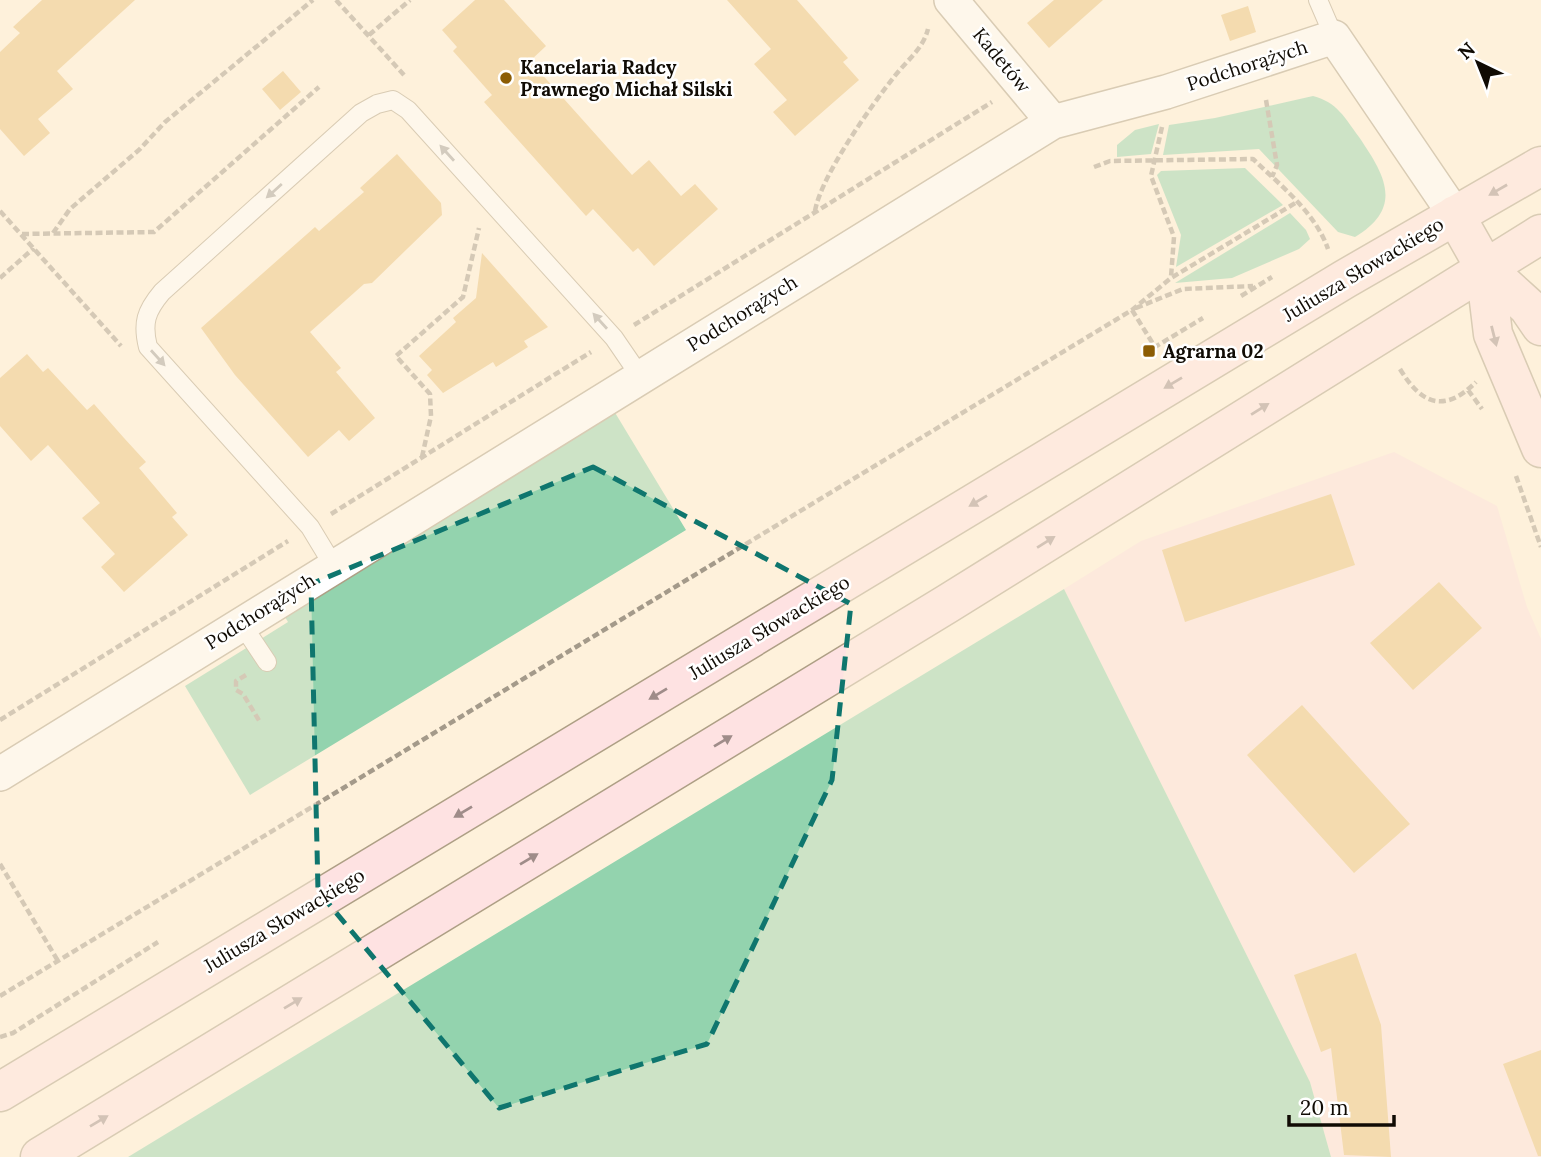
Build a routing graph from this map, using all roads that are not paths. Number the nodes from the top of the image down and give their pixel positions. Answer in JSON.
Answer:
{"nodes":[{"id":1,"x":951,"y":0,"type":"edge"},
{"id":2,"x":1318,"y":0,"type":"edge"},
{"id":3,"x":1334,"y":37,"type":"junction"},
{"id":4,"x":1052,"y":122,"type":"junction"},
{"id":5,"x":1541,"y":166,"type":"edge"},
{"id":6,"x":1455,"y":215,"type":"junction"},
{"id":7,"x":1541,"y":234,"type":"edge"},
{"id":8,"x":1485,"y":268,"type":"junction"},
{"id":9,"x":1541,"y":326,"type":"edge"},
{"id":10,"x":640,"y":376,"type":"junction"},
{"id":11,"x":1541,"y":448,"type":"edge"},
{"id":12,"x":333,"y":565,"type":"junction"},
{"id":13,"x":241,"y":622,"type":"junction"},
{"id":14,"x":267,"y":662,"type":"road end"},
{"id":15,"x":0,"y":774,"type":"edge"},
{"id":16,"x":0,"y":1092,"type":"edge"},
{"id":17,"x":40,"y":1157,"type":"edge"}],
"edges":[{"from":1,"to":4,"type":"street","name":"Kadetów"},
{"from":2,"to":3,"type":"lane"},
{"from":3,"to":4,"type":"street","name":"Podchorążych"},
{"from":3,"to":6,"type":"street"},
{"from":4,"to":10,"type":"street","name":"Podchorążych"},
{"from":5,"to":6,"type":"main road","name":"Juliusza Słowackiego","one_way":true},
{"from":6,"to":8,"type":"main road"},
{"from":6,"to":16,"type":"main road","name":"Juliusza Słowackiego","one_way":true},
{"from":7,"to":8,"type":"main road"},
{"from":8,"to":9,"type":"main road"},
{"from":8,"to":11,"type":"main road","one_way":true},
{"from":17,"to":8,"type":"main road","one_way":true},
{"from":10,"to":12,"type":"street","name":"Podchorążych"},
{"from":10,"to":12,"type":"lane","one_way":true},
{"from":12,"to":13,"type":"street","name":"Podchorążych"},
{"from":13,"to":14,"type":"lane"},
{"from":13,"to":15,"type":"street","name":"Podchorążych"}]}
